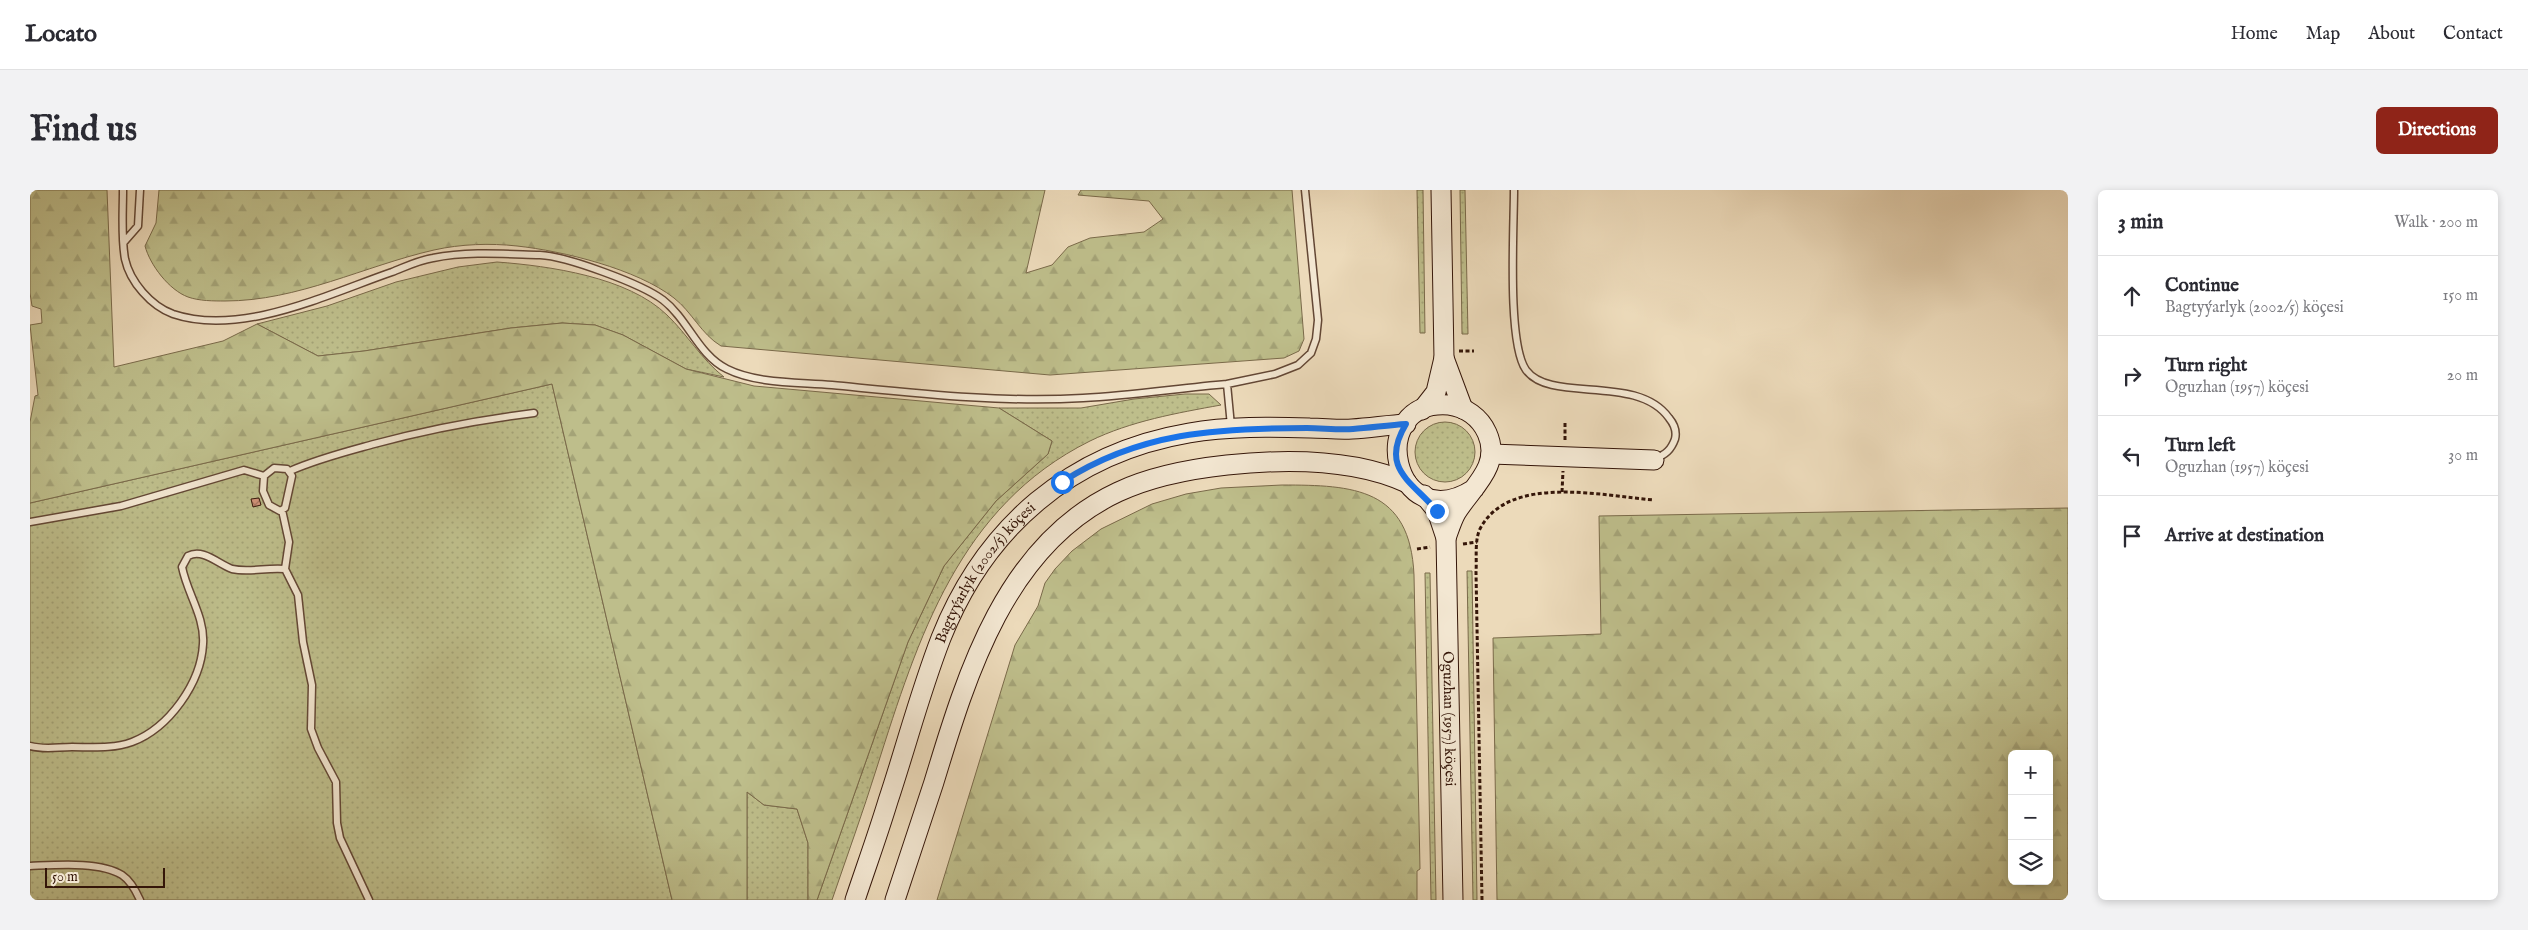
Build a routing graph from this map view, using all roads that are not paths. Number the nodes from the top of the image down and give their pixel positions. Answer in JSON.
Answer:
{"nodes":[{"id":1,"x":123,"y":190,"type":"edge"},
{"id":2,"x":140,"y":190,"type":"edge"},
{"id":3,"x":1305,"y":190,"type":"edge"},
{"id":4,"x":1442,"y":190,"type":"edge"},
{"id":5,"x":1514,"y":190,"type":"edge"},
{"id":6,"x":124,"y":242,"type":"junction"},
{"id":7,"x":1444,"y":358,"type":"junction"},
{"id":8,"x":1227,"y":384,"type":"junction"},
{"id":9,"x":1464,"y":409,"type":"junction"},
{"id":10,"x":1422,"y":410,"type":"junction"},
{"id":11,"x":534,"y":412,"type":"dead end"},
{"id":12,"x":1406,"y":424,"type":"junction"},
{"id":13,"x":1231,"y":429,"type":"junction"},
{"id":14,"x":1491,"y":454,"type":"junction"},
{"id":15,"x":1654,"y":460,"type":"joint"},
{"id":16,"x":290,"y":472,"type":"junction"},
{"id":17,"x":264,"y":476,"type":"junction"},
{"id":18,"x":1407,"y":483,"type":"junction"},
{"id":19,"x":1474,"y":489,"type":"junction"},
{"id":20,"x":1424,"y":496,"type":"junction"},
{"id":21,"x":282,"y":510,"type":"junction"},
{"id":22,"x":30,"y":522,"type":"edge"},
{"id":23,"x":1446,"y":538,"type":"junction"},
{"id":24,"x":285,"y":569,"type":"junction"},
{"id":25,"x":30,"y":746,"type":"edge"},
{"id":26,"x":30,"y":866,"type":"edge"},
{"id":27,"x":140,"y":900,"type":"edge"},
{"id":28,"x":369,"y":900,"type":"edge"},
{"id":29,"x":855,"y":900,"type":"edge"},
{"id":30,"x":895,"y":900,"type":"edge"},
{"id":31,"x":1453,"y":900,"type":"edge"}],
"edges":[{"from":1,"to":6,"type":"lane"},
{"from":2,"to":6,"type":"lane"},
{"from":3,"to":8,"type":"lane"},
{"from":4,"to":7,"type":"street"},
{"from":5,"to":15,"type":"lane"},
{"from":6,"to":8,"type":"lane"},
{"from":7,"to":9,"type":"street"},
{"from":7,"to":10,"type":"street"},
{"from":8,"to":13,"type":"lane"},
{"from":9,"to":10,"type":"street"},
{"from":9,"to":14,"type":"street"},
{"from":10,"to":12,"type":"street"},
{"from":11,"to":16,"type":"lane"},
{"from":12,"to":13,"type":"street","name":"Bagtyýarlyk (2002/5) köçesi"},
{"from":12,"to":18,"type":"street"},
{"from":13,"to":29,"type":"street","name":"Bagtyýarlyk (2002/5) köçesi"},
{"from":14,"to":15,"type":"street"},
{"from":14,"to":19,"type":"street","name":"Oguzhan (1957) köçesi"},
{"from":16,"to":17,"type":"lane"},
{"from":16,"to":21,"type":"lane"},
{"from":17,"to":21,"type":"lane"},
{"from":17,"to":22,"type":"lane"},
{"from":18,"to":20,"type":"street","name":"Oguzhan (1957) köçesi"},
{"from":18,"to":30,"type":"street","name":"Bagtyýarlyk (2002/5) köçesi"},
{"from":19,"to":20,"type":"street","name":"Oguzhan (1957) köçesi"},
{"from":19,"to":23,"type":"street","name":"Oguzhan (1957) köçesi"},
{"from":20,"to":23,"type":"street","name":"Oguzhan (1957) köçesi"},
{"from":21,"to":24,"type":"lane"},
{"from":23,"to":31,"type":"street","name":"Oguzhan (1957) köçesi"},
{"from":24,"to":25,"type":"lane"},
{"from":24,"to":28,"type":"lane"},
{"from":26,"to":27,"type":"lane"}]}
